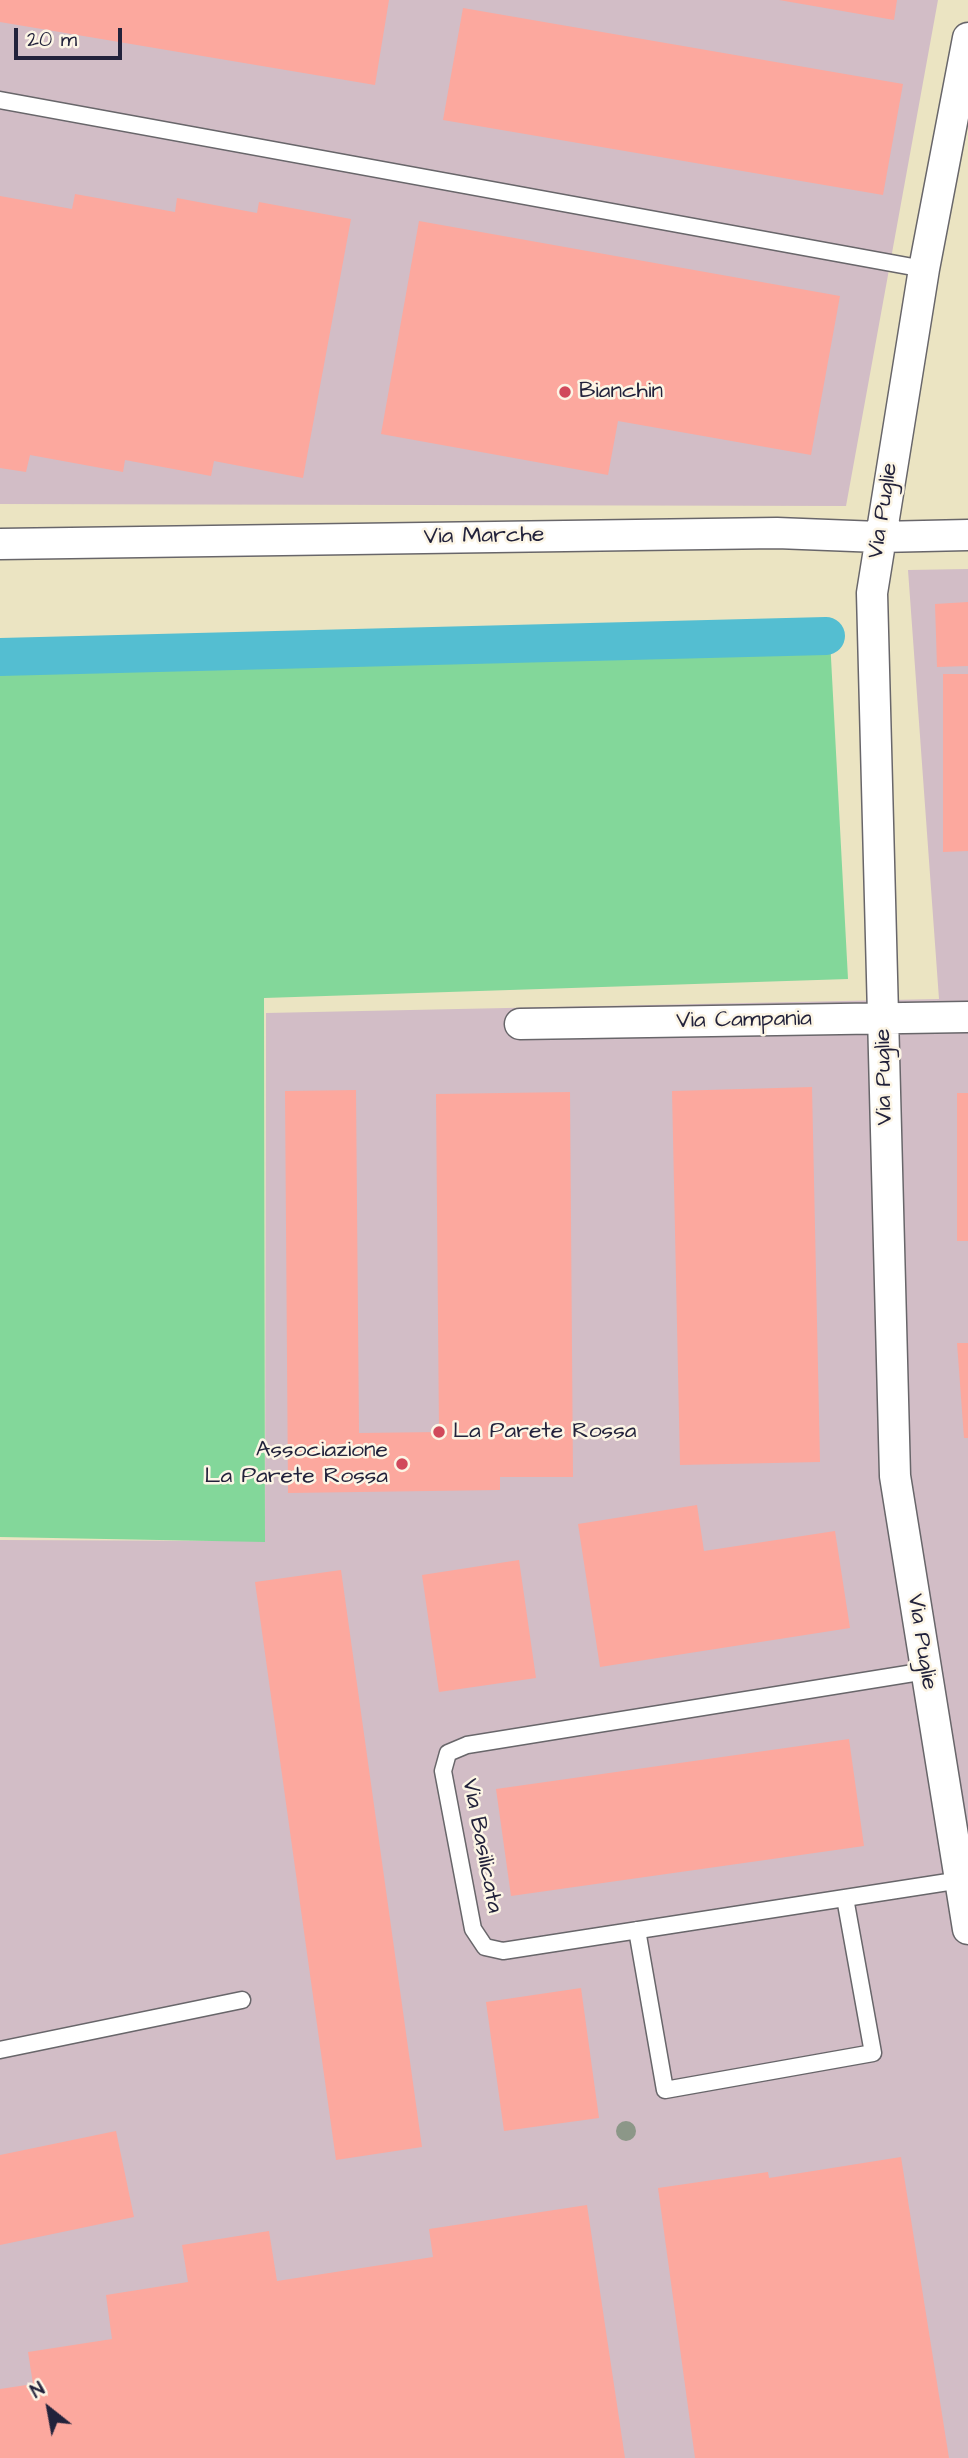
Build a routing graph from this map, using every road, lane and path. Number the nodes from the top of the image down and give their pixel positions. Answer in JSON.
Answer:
{"nodes":[{"id":1,"x":968,"y":38,"type":"edge"},
{"id":2,"x":0,"y":100,"type":"edge"},
{"id":3,"x":924,"y":269,"type":"junction"},
{"id":4,"x":968,"y":535,"type":"edge"},
{"id":5,"x":880,"y":537,"type":"junction"},
{"id":6,"x":0,"y":544,"type":"edge"},
{"id":7,"x":968,"y":1017,"type":"edge"},
{"id":8,"x":883,"y":1018,"type":"junction"},
{"id":9,"x":520,"y":1024,"type":"dead end"},
{"id":10,"x":926,"y":1671,"type":"junction"},
{"id":11,"x":965,"y":1879,"type":"edge"},
{"id":12,"x":845,"y":1898,"type":"junction"},
{"id":13,"x":968,"y":1929,"type":"edge"},
{"id":14,"x":636,"y":1930,"type":"junction"},
{"id":15,"x":242,"y":2000,"type":"dead end"},
{"id":16,"x":0,"y":2050,"type":"edge"}],
"edges":[{"from":1,"to":3,"type":"street","name":"Via Puglie"},
{"from":2,"to":3,"type":"lane"},
{"from":3,"to":5,"type":"street","name":"Via Puglie"},
{"from":4,"to":5,"type":"street","name":"Via Marche"},
{"from":5,"to":6,"type":"street","name":"Via Marche"},
{"from":5,"to":8,"type":"street","name":"Via Puglie"},
{"from":7,"to":8,"type":"street","name":"Via Campania"},
{"from":8,"to":9,"type":"street","name":"Via Campania"},
{"from":8,"to":10,"type":"street","name":"Via Puglie"},
{"from":10,"to":11,"type":"street","name":"Via Puglie"},
{"from":10,"to":14,"type":"lane","name":"Via Basilicata"},
{"from":11,"to":12,"type":"lane","name":"Via Basilicata"},
{"from":11,"to":13,"type":"street","name":"Via Puglie"},
{"from":12,"to":14,"type":"lane","name":"Via Basilicata"},
{"from":12,"to":14,"type":"lane"},
{"from":15,"to":16,"type":"lane"}]}
